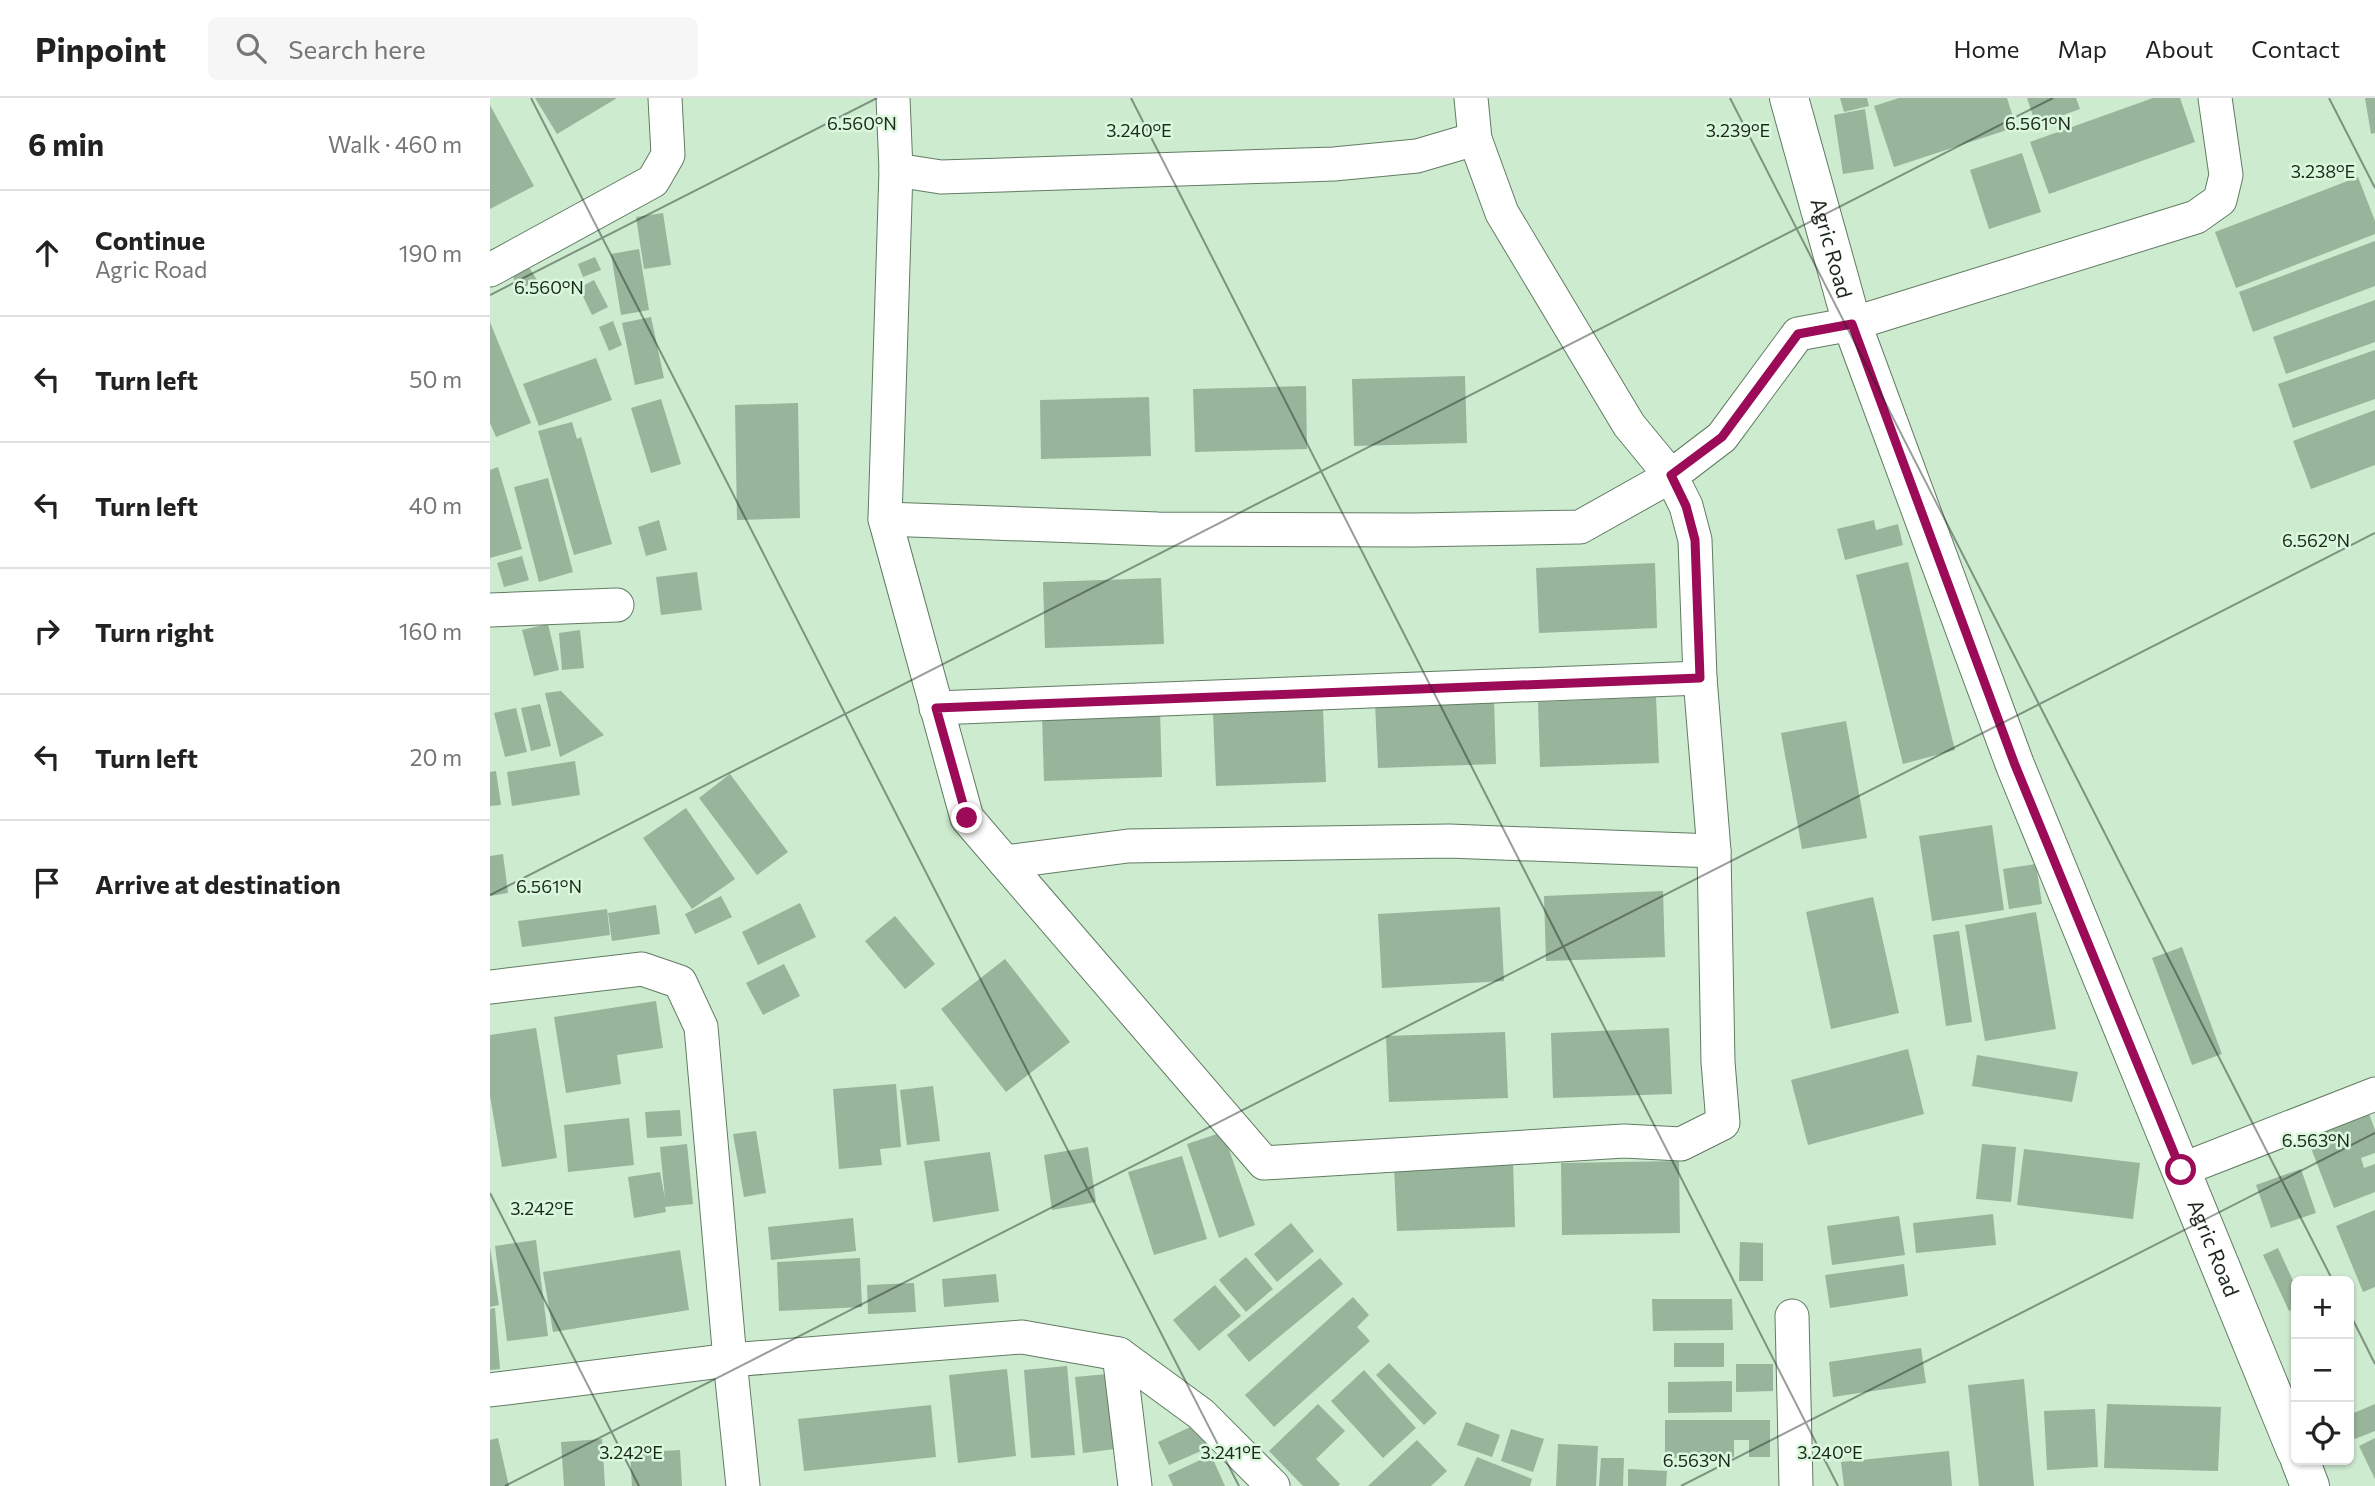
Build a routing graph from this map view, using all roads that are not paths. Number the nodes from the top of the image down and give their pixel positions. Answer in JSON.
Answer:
{"nodes":[{"id":1,"x":665,"y":98,"type":"edge"},
{"id":2,"x":893,"y":98,"type":"edge"},
{"id":3,"x":1471,"y":98,"type":"edge"},
{"id":4,"x":1788,"y":98,"type":"edge"},
{"id":5,"x":2215,"y":98,"type":"edge"},
{"id":6,"x":1475,"y":139,"type":"junction"},
{"id":7,"x":896,"y":170,"type":"junction"},
{"id":8,"x":490,"y":270,"type":"edge"},
{"id":9,"x":1852,"y":324,"type":"junction"},
{"id":10,"x":1671,"y":475,"type":"junction"},
{"id":11,"x":885,"y":519,"type":"junction"},
{"id":12,"x":617,"y":605,"type":"dead end"},
{"id":13,"x":490,"y":610,"type":"edge"},
{"id":14,"x":1700,"y":678,"type":"junction"},
{"id":15,"x":936,"y":708,"type":"junction"},
{"id":16,"x":1714,"y":850,"type":"junction"},
{"id":17,"x":1004,"y":862,"type":"junction"},
{"id":18,"x":490,"y":987,"type":"edge"},
{"id":19,"x":2375,"y":1094,"type":"edge"},
{"id":20,"x":2181,"y":1170,"type":"junction"},
{"id":21,"x":1792,"y":1316,"type":"dead end"},
{"id":22,"x":1119,"y":1354,"type":"junction"},
{"id":23,"x":730,"y":1360,"type":"junction"},
{"id":24,"x":490,"y":1390,"type":"edge"},
{"id":25,"x":2291,"y":1439,"type":"edge"},
{"id":26,"x":2302,"y":1465,"type":"edge"},
{"id":27,"x":743,"y":1486,"type":"edge"},
{"id":28,"x":1135,"y":1486,"type":"edge"},
{"id":29,"x":1273,"y":1486,"type":"edge"},
{"id":30,"x":1796,"y":1486,"type":"edge"},
{"id":31,"x":2309,"y":1486,"type":"edge"}],
"edges":[{"from":1,"to":8,"type":"street"},
{"from":2,"to":7,"type":"street"},
{"from":3,"to":6,"type":"street"},
{"from":4,"to":9,"type":"street","name":"Agric Road"},
{"from":5,"to":9,"type":"street"},
{"from":6,"to":7,"type":"street"},
{"from":6,"to":10,"type":"street"},
{"from":7,"to":11,"type":"street"},
{"from":9,"to":10,"type":"street"},
{"from":9,"to":20,"type":"street","name":"Agric Road"},
{"from":10,"to":11,"type":"street"},
{"from":10,"to":14,"type":"street"},
{"from":11,"to":15,"type":"street"},
{"from":12,"to":13,"type":"street"},
{"from":14,"to":15,"type":"street"},
{"from":14,"to":16,"type":"street"},
{"from":15,"to":17,"type":"street"},
{"from":16,"to":17,"type":"street"},
{"from":16,"to":17,"type":"street"},
{"from":18,"to":23,"type":"street"},
{"from":19,"to":20,"type":"street"},
{"from":20,"to":25,"type":"street","name":"Agric Road"},
{"from":21,"to":30,"type":"street"},
{"from":22,"to":23,"type":"street"},
{"from":22,"to":28,"type":"street"},
{"from":22,"to":29,"type":"street"},
{"from":23,"to":24,"type":"street"},
{"from":23,"to":27,"type":"street"},
{"from":26,"to":31,"type":"street"}]}
